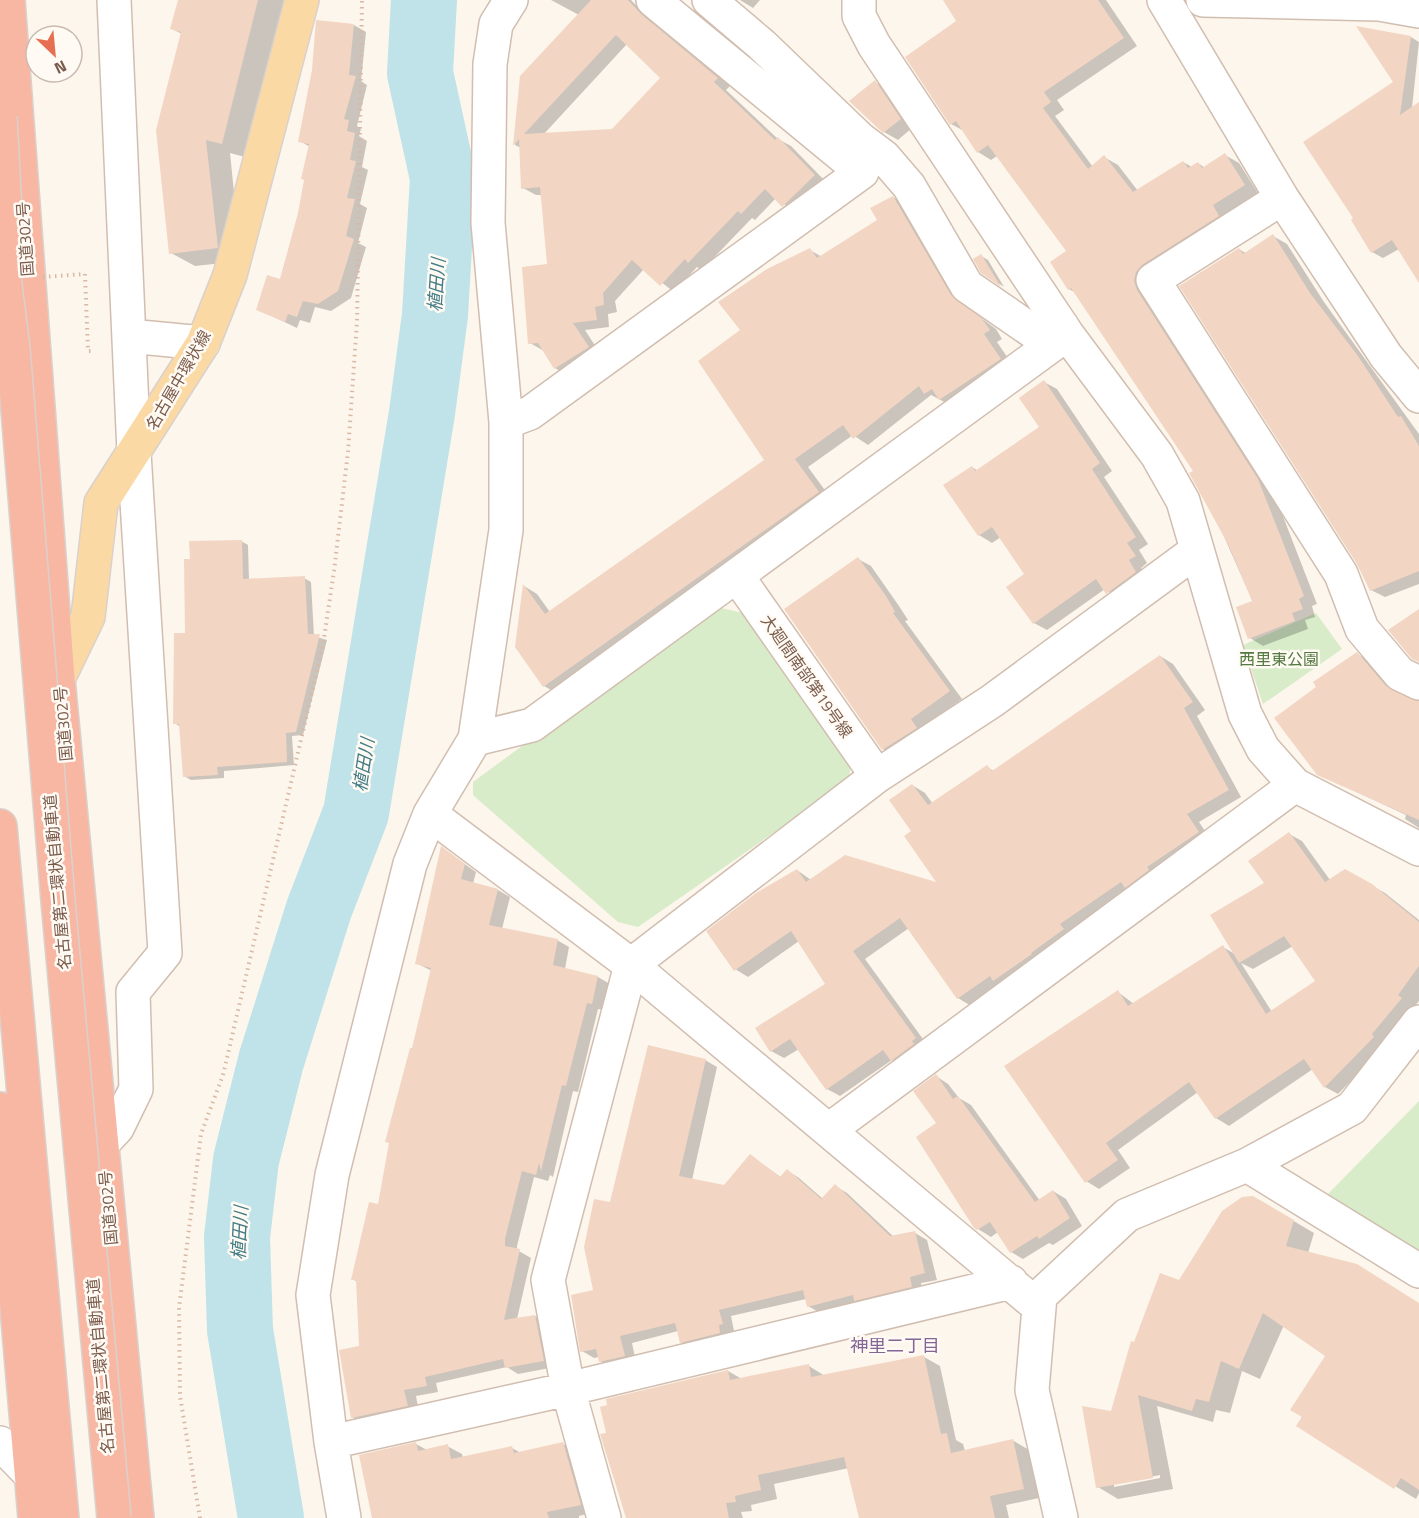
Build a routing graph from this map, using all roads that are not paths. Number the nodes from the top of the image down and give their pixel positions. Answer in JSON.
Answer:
{"nodes":[{"id":1,"x":8,"y":0,"type":"edge"},
{"id":2,"x":114,"y":0,"type":"edge"},
{"id":3,"x":302,"y":0,"type":"edge"},
{"id":4,"x":511,"y":0,"type":"edge"},
{"id":5,"x":653,"y":0,"type":"edge"},
{"id":6,"x":709,"y":0,"type":"edge"},
{"id":7,"x":859,"y":0,"type":"edge"},
{"id":8,"x":1164,"y":0,"type":"edge"},
{"id":9,"x":1203,"y":0,"type":"edge"},
{"id":10,"x":1379,"y":2,"type":"edge"},
{"id":11,"x":1419,"y":11,"type":"edge"},
{"id":12,"x":0,"y":117,"type":"edge"},
{"id":13,"x":1282,"y":198,"type":"junction"},
{"id":14,"x":0,"y":245,"type":"edge"},
{"id":15,"x":1064,"y":330,"type":"junction"},
{"id":16,"x":129,"y":336,"type":"junction"},
{"id":17,"x":203,"y":343,"type":"junction"},
{"id":18,"x":13,"y":349,"type":"junction"},
{"id":19,"x":1419,"y":396,"type":"edge"},
{"id":20,"x":507,"y":422,"type":"junction"},
{"id":21,"x":134,"y":453,"type":"junction"},
{"id":22,"x":1196,"y":551,"type":"junction"},
{"id":23,"x":736,"y":576,"type":"junction"},
{"id":24,"x":58,"y":679,"type":"junction"},
{"id":25,"x":1419,"y":683,"type":"edge"},
{"id":26,"x":475,"y":739,"type":"junction"},
{"id":27,"x":877,"y":776,"type":"junction"},
{"id":28,"x":1295,"y":785,"type":"junction"},
{"id":29,"x":430,"y":814,"type":"junction"},
{"id":30,"x":0,"y":826,"type":"edge"},
{"id":31,"x":1419,"y":849,"type":"edge"},
{"id":32,"x":631,"y":965,"type":"junction"},
{"id":33,"x":1419,"y":1022,"type":"edge"},
{"id":34,"x":0,"y":1109,"type":"edge"},
{"id":35,"x":829,"y":1130,"type":"junction"},
{"id":36,"x":102,"y":1144,"type":"junction"},
{"id":37,"x":1247,"y":1165,"type":"junction"},
{"id":38,"x":1419,"y":1270,"type":"edge"},
{"id":39,"x":1011,"y":1282,"type":"junction"},
{"id":40,"x":1039,"y":1307,"type":"junction"},
{"id":41,"x":568,"y":1389,"type":"junction"},
{"id":42,"x":331,"y":1442,"type":"junction"},
{"id":43,"x":0,"y":1443,"type":"edge"},
{"id":44,"x":31,"y":1475,"type":"junction"},
{"id":45,"x":35,"y":1518,"type":"edge"},
{"id":46,"x":62,"y":1518,"type":"edge"},
{"id":47,"x":114,"y":1518,"type":"edge"},
{"id":48,"x":137,"y":1518,"type":"edge"},
{"id":49,"x":344,"y":1518,"type":"edge"},
{"id":50,"x":604,"y":1518,"type":"edge"},
{"id":51,"x":1060,"y":1518,"type":"edge"}],
"edges":[{"from":1,"to":24,"type":"highway","name":"国道302号"},
{"from":2,"to":16,"type":"street"},
{"from":3,"to":17,"type":"main road","name":"名古屋中環状線"},
{"from":4,"to":20,"type":"street"},
{"from":5,"to":20,"type":"street"},
{"from":6,"to":15,"type":"street"},
{"from":7,"to":15,"type":"street"},
{"from":8,"to":13,"type":"street"},
{"from":9,"to":10,"type":"street"},
{"from":10,"to":11,"type":"street"},
{"from":12,"to":18,"type":"highway","bridge":true},
{"from":13,"to":19,"type":"street"},
{"from":13,"to":25,"type":"street"},
{"from":14,"to":18,"type":"highway","name":"名古屋第二環状自動車道","bridge":true},
{"from":15,"to":22,"type":"street"},
{"from":15,"to":23,"type":"street"},
{"from":16,"to":17,"type":"street"},
{"from":16,"to":21,"type":"street"},
{"from":17,"to":21,"type":"main road","name":"名古屋中環状線"},
{"from":18,"to":47,"type":"highway","name":"名古屋第二環状自動車道","bridge":true},
{"from":20,"to":26,"type":"street"},
{"from":21,"to":24,"type":"main road","name":"名古屋中環状線"},
{"from":21,"to":36,"type":"street"},
{"from":22,"to":27,"type":"street"},
{"from":22,"to":28,"type":"street"},
{"from":23,"to":26,"type":"street"},
{"from":23,"to":27,"type":"street","name":"大廻間南部第19号線"},
{"from":24,"to":36,"type":"highway","name":"国道302号"},
{"from":26,"to":29,"type":"street"},
{"from":27,"to":32,"type":"street"},
{"from":28,"to":31,"type":"street"},
{"from":28,"to":35,"type":"street"},
{"from":29,"to":32,"type":"street"},
{"from":29,"to":42,"type":"street"},
{"from":30,"to":46,"type":"highway"},
{"from":32,"to":35,"type":"street"},
{"from":32,"to":41,"type":"street"},
{"from":33,"to":37,"type":"street"},
{"from":34,"to":44,"type":"highway"},
{"from":35,"to":39,"type":"street"},
{"from":36,"to":48,"type":"highway","name":"国道302号"},
{"from":37,"to":38,"type":"street"},
{"from":37,"to":40,"type":"street"},
{"from":39,"to":40,"type":"street"},
{"from":39,"to":41,"type":"street"},
{"from":40,"to":51,"type":"street"},
{"from":41,"to":42,"type":"street"},
{"from":41,"to":50,"type":"street"},
{"from":42,"to":49,"type":"street"},
{"from":43,"to":44,"type":"street"},
{"from":44,"to":45,"type":"highway"}]}
